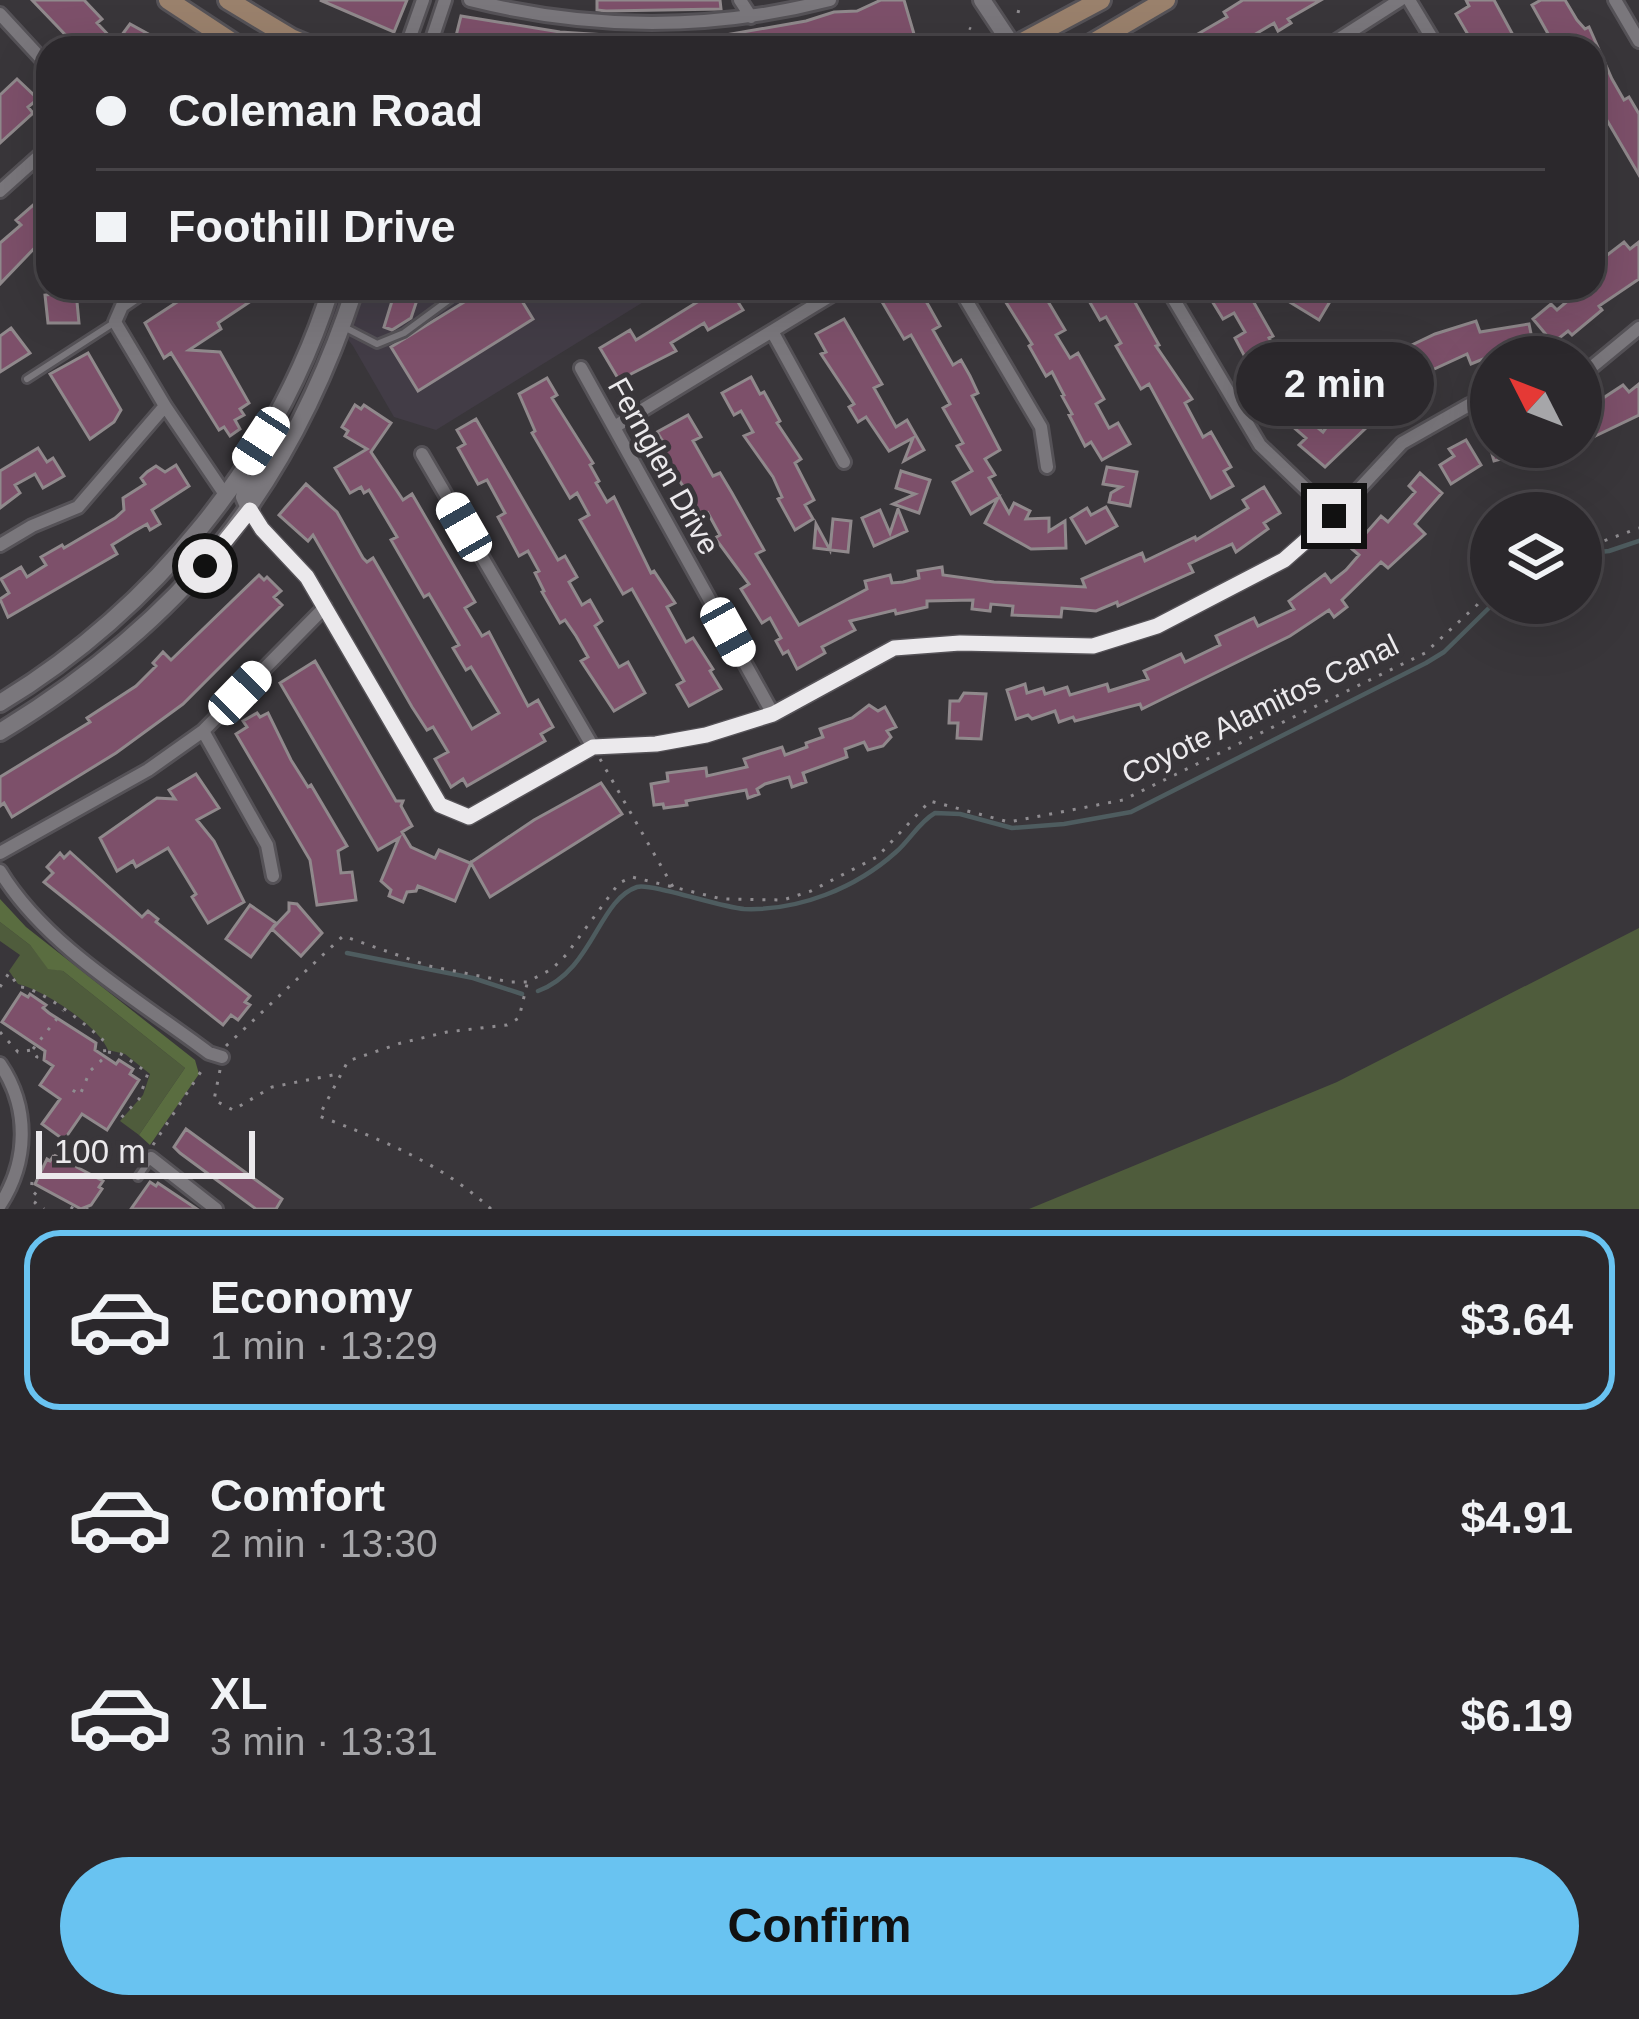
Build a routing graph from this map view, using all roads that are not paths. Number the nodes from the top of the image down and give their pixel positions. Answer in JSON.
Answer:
{"nodes":[{"id":1,"x":168,"y":0,"type":"edge"},
{"id":2,"x":228,"y":0,"type":"edge"},
{"id":3,"x":423,"y":0,"type":"edge"},
{"id":4,"x":445,"y":0,"type":"edge"},
{"id":5,"x":470,"y":0,"type":"edge"},
{"id":6,"x":740,"y":0,"type":"edge"},
{"id":7,"x":830,"y":0,"type":"edge"},
{"id":8,"x":982,"y":0,"type":"edge"},
{"id":9,"x":1101,"y":0,"type":"edge"},
{"id":10,"x":1166,"y":0,"type":"edge"},
{"id":11,"x":1404,"y":0,"type":"edge"},
{"id":12,"x":1615,"y":0,"type":"edge"},
{"id":13,"x":0,"y":14,"type":"edge"},
{"id":14,"x":751,"y":16,"type":"junction"},
{"id":15,"x":223,"y":36,"type":"edge"},
{"id":16,"x":288,"y":36,"type":"edge"},
{"id":17,"x":410,"y":36,"type":"edge"},
{"id":18,"x":433,"y":36,"type":"edge"},
{"id":19,"x":1005,"y":36,"type":"edge"},
{"id":20,"x":1035,"y":36,"type":"edge"},
{"id":21,"x":1104,"y":36,"type":"edge"},
{"id":22,"x":1345,"y":36,"type":"edge"},
{"id":23,"x":1430,"y":36,"type":"edge"},
{"id":24,"x":1639,"y":41,"type":"edge"},
{"id":25,"x":36,"y":53,"type":"edge"},
{"id":26,"x":36,"y":159,"type":"edge"},
{"id":27,"x":0,"y":191,"type":"edge"},
{"id":28,"x":131,"y":300,"type":"edge"},
{"id":29,"x":326,"y":300,"type":"edge"},
{"id":30,"x":351,"y":300,"type":"edge"},
{"id":31,"x":449,"y":300,"type":"edge"},
{"id":32,"x":824,"y":300,"type":"edge"},
{"id":33,"x":966,"y":300,"type":"edge"},
{"id":34,"x":1174,"y":300,"type":"edge"},
{"id":35,"x":115,"y":322,"type":"junction"},
{"id":36,"x":343,"y":327,"type":"junction"},
{"id":37,"x":1639,"y":328,"type":"edge"},
{"id":38,"x":773,"y":333,"type":"junction"},
{"id":39,"x":1602,"y":359,"type":"edge"},
{"id":40,"x":581,"y":368,"type":"dead end"},
{"id":41,"x":295,"y":378,"type":"junction"},
{"id":42,"x":27,"y":379,"type":"dead end"},
{"id":43,"x":1470,"y":405,"type":"edge"},
{"id":44,"x":165,"y":406,"type":"junction"},
{"id":45,"x":616,"y":426,"type":"junction"},
{"id":46,"x":422,"y":454,"type":"dead end"},
{"id":47,"x":844,"y":462,"type":"dead end"},
{"id":48,"x":1047,"y":467,"type":"dead end"},
{"id":49,"x":226,"y":496,"type":"junction"},
{"id":50,"x":250,"y":510,"type":"junction"},
{"id":51,"x":1334,"y":516,"type":"junction"},
{"id":52,"x":0,"y":545,"type":"edge"},
{"id":53,"x":205,"y":566,"type":"junction"},
{"id":54,"x":325,"y":607,"type":"junction"},
{"id":55,"x":0,"y":704,"type":"edge"},
{"id":56,"x":773,"y":714,"type":"junction"},
{"id":57,"x":203,"y":731,"type":"junction"},
{"id":58,"x":0,"y":732,"type":"edge"},
{"id":59,"x":593,"y":747,"type":"junction"},
{"id":60,"x":0,"y":853,"type":"edge"},
{"id":61,"x":0,"y":871,"type":"edge"},
{"id":62,"x":273,"y":876,"type":"dead end"},
{"id":63,"x":220,"y":1052,"type":"road end"},
{"id":64,"x":0,"y":1064,"type":"edge"},
{"id":65,"x":151,"y":1158,"type":"joint"},
{"id":66,"x":138,"y":1177,"type":"dead end"},
{"id":67,"x":0,"y":1205,"type":"edge"},
{"id":68,"x":216,"y":1209,"type":"edge"}],
"edges":[{"from":1,"to":15,"type":"main road"},
{"from":2,"to":16,"type":"main road"},
{"from":3,"to":17,"type":"street"},
{"from":4,"to":18,"type":"street"},
{"from":5,"to":14,"type":"street"},
{"from":6,"to":14,"type":"street"},
{"from":7,"to":14,"type":"street"},
{"from":8,"to":19,"type":"street"},
{"from":9,"to":20,"type":"main road"},
{"from":10,"to":21,"type":"main road"},
{"from":11,"to":22,"type":"street"},
{"from":11,"to":23,"type":"street"},
{"from":12,"to":24,"type":"street"},
{"from":13,"to":25,"type":"street"},
{"from":26,"to":27,"type":"street"},
{"from":28,"to":35,"type":"street"},
{"from":29,"to":41,"type":"street"},
{"from":30,"to":36,"type":"street"},
{"from":31,"to":36,"type":"lane"},
{"from":32,"to":38,"type":"street"},
{"from":33,"to":48,"type":"street"},
{"from":34,"to":51,"type":"street"},
{"from":35,"to":42,"type":"lane"},
{"from":35,"to":44,"type":"street"},
{"from":36,"to":50,"type":"street"},
{"from":37,"to":39,"type":"street"},
{"from":38,"to":45,"type":"street"},
{"from":38,"to":47,"type":"street"},
{"from":40,"to":45,"type":"street","name":"Fernglen Drive"},
{"from":41,"to":49,"type":"street"},
{"from":41,"to":50,"type":"street"},
{"from":43,"to":51,"type":"street"},
{"from":44,"to":49,"type":"street"},
{"from":44,"to":52,"type":"street"},
{"from":45,"to":56,"type":"street","name":"Fernglen Drive"},
{"from":46,"to":59,"type":"street"},
{"from":49,"to":53,"type":"street"},
{"from":49,"to":55,"type":"street"},
{"from":50,"to":53,"type":"street"},
{"from":50,"to":54,"type":"street"},
{"from":51,"to":56,"type":"street"},
{"from":53,"to":58,"type":"street"},
{"from":54,"to":57,"type":"street"},
{"from":54,"to":59,"type":"street"},
{"from":56,"to":59,"type":"street"},
{"from":57,"to":60,"type":"street"},
{"from":57,"to":62,"type":"street"},
{"from":61,"to":63,"type":"street"},
{"from":64,"to":67,"type":"street"},
{"from":65,"to":66,"type":"lane"},
{"from":65,"to":68,"type":"street"}]}
